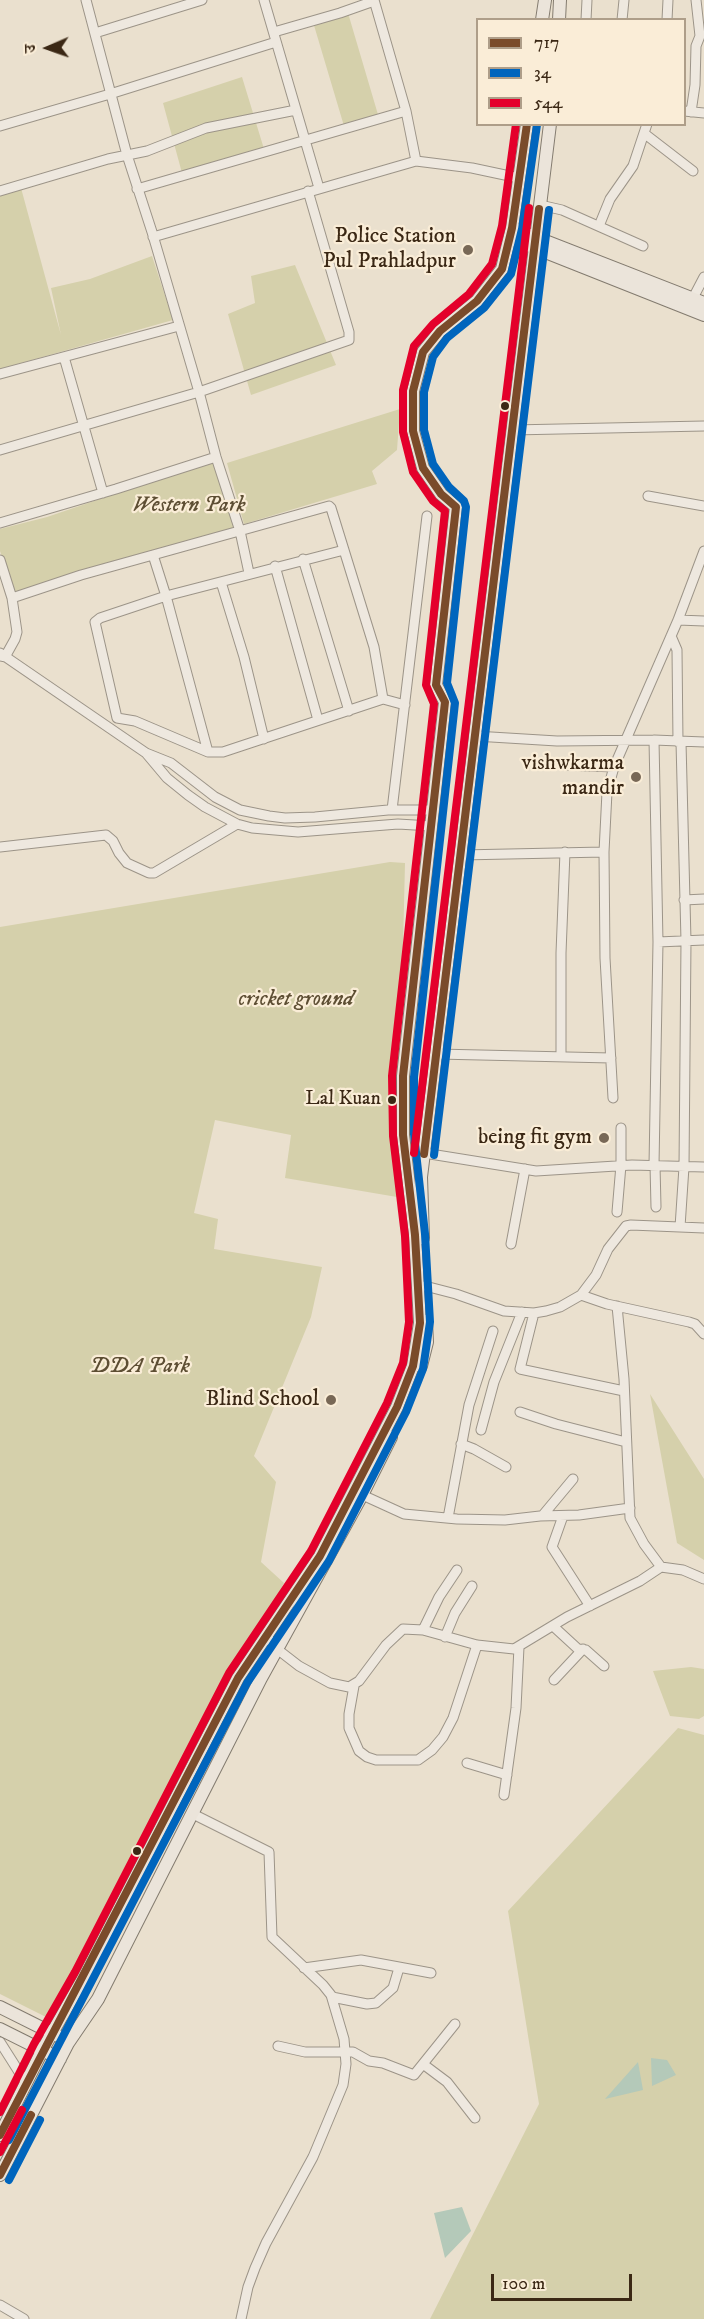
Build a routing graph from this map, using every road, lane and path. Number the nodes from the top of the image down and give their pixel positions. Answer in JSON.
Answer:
{"nodes":[{"id":1,"x":86,"y":0,"type":"edge"},
{"id":2,"x":202,"y":0,"type":"edge"},
{"id":3,"x":264,"y":0,"type":"edge"},
{"id":4,"x":374,"y":0,"type":"edge"},
{"id":5,"x":545,"y":0,"type":"edge"},
{"id":6,"x":560,"y":0,"type":"edge"},
{"id":7,"x":587,"y":0,"type":"edge"},
{"id":8,"x":624,"y":0,"type":"edge"},
{"id":9,"x":668,"y":0,"type":"edge"},
{"id":10,"x":696,"y":0,"type":"edge"},
{"id":11,"x":542,"y":18,"type":"edge"},
{"id":12,"x":559,"y":18,"type":"edge"},
{"id":13,"x":586,"y":18,"type":"edge"},
{"id":14,"x":622,"y":18,"type":"edge"},
{"id":15,"x":667,"y":18,"type":"edge"},
{"id":16,"x":274,"y":32,"type":"junction"},
{"id":17,"x":95,"y":33,"type":"junction"},
{"id":18,"x":276,"y":42,"type":"junction"},
{"id":19,"x":110,"y":94,"type":"junction"},
{"id":20,"x":296,"y":110,"type":"junction"},
{"id":21,"x":406,"y":111,"type":"junction"},
{"id":22,"x":688,"y":111,"type":"edge"},
{"id":23,"x":704,"y":113,"type":"edge"},
{"id":24,"x":0,"y":126,"type":"edge"},
{"id":25,"x":527,"y":126,"type":"edge"},
{"id":26,"x":550,"y":126,"type":"edge"},
{"id":27,"x":646,"y":127,"type":"edge"},
{"id":28,"x":305,"y":141,"type":"junction"},
{"id":29,"x":127,"y":155,"type":"junction"},
{"id":30,"x":416,"y":161,"type":"junction"},
{"id":31,"x":693,"y":171,"type":"dead end"},
{"id":32,"x":519,"y":178,"type":"junction"},
{"id":33,"x":319,"y":188,"type":"junction"},
{"id":34,"x":137,"y":189,"type":"junction"},
{"id":35,"x":0,"y":191,"type":"edge"},
{"id":36,"x":308,"y":192,"type":"junction"},
{"id":37,"x":540,"y":205,"type":"junction"},
{"id":38,"x":599,"y":226,"type":"junction"},
{"id":39,"x":511,"y":233,"type":"junction"},
{"id":40,"x":153,"y":237,"type":"junction"},
{"id":41,"x":535,"y":242,"type":"junction"},
{"id":42,"x":644,"y":246,"type":"dead end"},
{"id":43,"x":704,"y":277,"type":"edge"},
{"id":44,"x":698,"y":301,"type":"edge"},
{"id":45,"x":704,"y":315,"type":"edge"},
{"id":46,"x":179,"y":326,"type":"junction"},
{"id":47,"x":64,"y":357,"type":"junction"},
{"id":48,"x":0,"y":374,"type":"edge"},
{"id":49,"x":199,"y":392,"type":"junction"},
{"id":50,"x":84,"y":426,"type":"junction"},
{"id":51,"x":704,"y":426,"type":"edge"},
{"id":52,"x":512,"y":430,"type":"junction"},
{"id":53,"x":0,"y":450,"type":"edge"},
{"id":54,"x":216,"y":457,"type":"junction"},
{"id":55,"x":103,"y":493,"type":"junction"},
{"id":56,"x":648,"y":496,"type":"dead end"},
{"id":57,"x":704,"y":506,"type":"edge"},
{"id":58,"x":427,"y":516,"type":"dead end"},
{"id":59,"x":0,"y":523,"type":"edge"},
{"id":60,"x":240,"y":531,"type":"junction"},
{"id":61,"x":344,"y":550,"type":"junction"},
{"id":62,"x":704,"y":551,"type":"edge"},
{"id":63,"x":153,"y":555,"type":"junction"},
{"id":64,"x":303,"y":559,"type":"junction"},
{"id":65,"x":0,"y":560,"type":"edge"},
{"id":66,"x":275,"y":566,"type":"junction"},
{"id":67,"x":249,"y":573,"type":"junction"},
{"id":68,"x":221,"y":582,"type":"junction"},
{"id":69,"x":166,"y":596,"type":"junction"},
{"id":70,"x":12,"y":598,"type":"junction"},
{"id":71,"x":678,"y":620,"type":"junction"},
{"id":72,"x":704,"y":621,"type":"edge"},
{"id":73,"x":671,"y":636,"type":"junction"},
{"id":74,"x":2,"y":655,"type":"edge"},
{"id":75,"x":383,"y":699,"type":"junction"},
{"id":76,"x":405,"y":705,"type":"junction"},
{"id":77,"x":349,"y":711,"type":"junction"},
{"id":78,"x":318,"y":720,"type":"junction"},
{"id":79,"x":475,"y":736,"type":"junction"},
{"id":80,"x":264,"y":739,"type":"junction"},
{"id":81,"x":654,"y":740,"type":"junction"},
{"id":82,"x":627,"y":741,"type":"junction"},
{"id":83,"x":680,"y":742,"type":"junction"},
{"id":84,"x":704,"y":742,"type":"edge"},
{"id":85,"x":208,"y":752,"type":"junction"},
{"id":86,"x":146,"y":753,"type":"junction"},
{"id":87,"x":565,"y":765,"type":"dead end"},
{"id":88,"x":614,"y":767,"type":"junction"},
{"id":89,"x":392,"y":810,"type":"junction"},
{"id":90,"x":433,"y":810,"type":"junction"},
{"id":91,"x":237,"y":824,"type":"junction"},
{"id":92,"x":431,"y":826,"type":"junction"},
{"id":93,"x":0,"y":847,"type":"edge"},
{"id":94,"x":565,"y":852,"type":"junction"},
{"id":95,"x":604,"y":852,"type":"junction"},
{"id":96,"x":461,"y":855,"type":"junction"},
{"id":97,"x":704,"y":899,"type":"edge"},
{"id":98,"x":684,"y":900,"type":"junction"},
{"id":99,"x":704,"y":940,"type":"edge"},
{"id":100,"x":686,"y":941,"type":"junction"},
{"id":101,"x":658,"y":942,"type":"junction"},
{"id":102,"x":437,"y":1054,"type":"junction"},
{"id":103,"x":561,"y":1056,"type":"junction"},
{"id":104,"x":611,"y":1058,"type":"junction"},
{"id":105,"x":613,"y":1098,"type":"dead end"},
{"id":106,"x":621,"y":1128,"type":"dead end"},
{"id":107,"x":424,"y":1153,"type":"junction"},
{"id":108,"x":655,"y":1165,"type":"junction"},
{"id":109,"x":621,"y":1166,"type":"junction"},
{"id":110,"x":684,"y":1167,"type":"junction"},
{"id":111,"x":704,"y":1167,"type":"edge"},
{"id":112,"x":525,"y":1169,"type":"junction"},
{"id":113,"x":408,"y":1177,"type":"junction"},
{"id":114,"x":421,"y":1177,"type":"junction"},
{"id":115,"x":656,"y":1207,"type":"dead end"},
{"id":116,"x":617,"y":1212,"type":"dead end"},
{"id":117,"x":680,"y":1227,"type":"junction"},
{"id":118,"x":704,"y":1228,"type":"edge"},
{"id":119,"x":511,"y":1244,"type":"dead end"},
{"id":120,"x":425,"y":1286,"type":"junction"},
{"id":121,"x":581,"y":1295,"type":"junction"},
{"id":122,"x":617,"y":1306,"type":"junction"},
{"id":123,"x":522,"y":1312,"type":"junction"},
{"id":124,"x":534,"y":1313,"type":"junction"},
{"id":125,"x":493,"y":1331,"type":"dead end"},
{"id":126,"x":704,"y":1334,"type":"edge"},
{"id":127,"x":624,"y":1391,"type":"junction"},
{"id":128,"x":520,"y":1412,"type":"dead end"},
{"id":129,"x":481,"y":1430,"type":"dead end"},
{"id":130,"x":626,"y":1442,"type":"junction"},
{"id":131,"x":461,"y":1444,"type":"junction"},
{"id":132,"x":506,"y":1467,"type":"dead end"},
{"id":133,"x":573,"y":1479,"type":"dead end"},
{"id":134,"x":358,"y":1493,"type":"junction"},
{"id":135,"x":630,"y":1508,"type":"junction"},
{"id":136,"x":543,"y":1515,"type":"junction"},
{"id":137,"x":563,"y":1516,"type":"junction"},
{"id":138,"x":448,"y":1518,"type":"junction"},
{"id":139,"x":661,"y":1567,"type":"junction"},
{"id":140,"x":457,"y":1570,"type":"dead end"},
{"id":141,"x":704,"y":1579,"type":"edge"},
{"id":142,"x":471,"y":1586,"type":"dead end"},
{"id":143,"x":590,"y":1606,"type":"junction"},
{"id":144,"x":553,"y":1626,"type":"junction"},
{"id":145,"x":423,"y":1630,"type":"junction"},
{"id":146,"x":267,"y":1637,"type":"junction"},
{"id":147,"x":445,"y":1637,"type":"junction"},
{"id":148,"x":477,"y":1645,"type":"junction"},
{"id":149,"x":519,"y":1647,"type":"junction"},
{"id":150,"x":277,"y":1649,"type":"junction"},
{"id":151,"x":583,"y":1649,"type":"junction"},
{"id":152,"x":604,"y":1666,"type":"dead end"},
{"id":153,"x":554,"y":1680,"type":"dead end"},
{"id":154,"x":354,"y":1686,"type":"junction"},
{"id":155,"x":467,"y":1763,"type":"dead end"},
{"id":156,"x":507,"y":1775,"type":"junction"},
{"id":157,"x":504,"y":1795,"type":"dead end"},
{"id":158,"x":193,"y":1814,"type":"junction"},
{"id":159,"x":304,"y":1968,"type":"junction"},
{"id":160,"x":399,"y":1968,"type":"junction"},
{"id":161,"x":431,"y":1973,"type":"dead end"},
{"id":162,"x":332,"y":1997,"type":"junction"},
{"id":163,"x":0,"y":2007,"type":"edge"},
{"id":164,"x":455,"y":2024,"type":"dead end"},
{"id":165,"x":0,"y":2029,"type":"edge"},
{"id":166,"x":53,"y":2032,"type":"junction"},
{"id":167,"x":0,"y":2042,"type":"edge"},
{"id":168,"x":68,"y":2043,"type":"junction"},
{"id":169,"x":278,"y":2046,"type":"dead end"},
{"id":170,"x":43,"y":2049,"type":"junction"},
{"id":171,"x":345,"y":2054,"type":"junction"},
{"id":172,"x":60,"y":2059,"type":"junction"},
{"id":173,"x":423,"y":2064,"type":"junction"},
{"id":174,"x":26,"y":2084,"type":"junction"},
{"id":175,"x":475,"y":2118,"type":"dead end"},
{"id":176,"x":0,"y":2135,"type":"edge"},
{"id":177,"x":0,"y":2175,"type":"edge"},
{"id":178,"x":0,"y":2305,"type":"edge"},
{"id":179,"x":24,"y":2319,"type":"edge"},
{"id":180,"x":241,"y":2319,"type":"edge"}],
"edges":[{"from":1,"to":17,"type":"street"},
{"from":2,"to":17,"type":"street"},
{"from":3,"to":16,"type":"street"},
{"from":4,"to":16,"type":"street"},
{"from":4,"to":21,"type":"street"},
{"from":5,"to":11,"type":"main road"},
{"from":6,"to":12,"type":"main road"},
{"from":7,"to":13,"type":"street"},
{"from":8,"to":14,"type":"street"},
{"from":9,"to":15,"type":"street"},
{"from":10,"to":22,"type":"street"},
{"from":16,"to":18,"type":"street"},
{"from":17,"to":19,"type":"street"},
{"from":18,"to":19,"type":"street"},
{"from":18,"to":20,"type":"street"},
{"from":19,"to":24,"type":"street"},
{"from":19,"to":29,"type":"street"},
{"from":20,"to":28,"type":"street"},
{"from":20,"to":29,"type":"street"},
{"from":21,"to":28,"type":"street"},
{"from":21,"to":30,"type":"street"},
{"from":22,"to":23,"type":"street"},
{"from":25,"to":32,"type":"main road"},
{"from":26,"to":37,"type":"main road"},
{"from":27,"to":31,"type":"street"},
{"from":27,"to":38,"type":"street"},
{"from":28,"to":33,"type":"street"},
{"from":28,"to":34,"type":"street"},
{"from":29,"to":34,"type":"street"},
{"from":29,"to":35,"type":"street"},
{"from":30,"to":32,"type":"street"},
{"from":30,"to":33,"type":"street"},
{"from":32,"to":39,"type":"main road"},
{"from":33,"to":36,"type":"street"},
{"from":34,"to":40,"type":"street"},
{"from":36,"to":40,"type":"street"},
{"from":36,"to":49,"type":"street"},
{"from":37,"to":38,"type":"street"},
{"from":37,"to":41,"type":"main road"},
{"from":38,"to":42,"type":"street"},
{"from":39,"to":41,"type":"main road"},
{"from":39,"to":90,"type":"main road"},
{"from":40,"to":46,"type":"street"},
{"from":41,"to":44,"type":"main road"},
{"from":41,"to":45,"type":"main road"},
{"from":41,"to":52,"type":"main road"},
{"from":43,"to":44,"type":"street"},
{"from":46,"to":47,"type":"street"},
{"from":46,"to":49,"type":"street"},
{"from":47,"to":48,"type":"street"},
{"from":47,"to":50,"type":"street"},
{"from":49,"to":50,"type":"street"},
{"from":49,"to":54,"type":"street"},
{"from":50,"to":53,"type":"street"},
{"from":50,"to":55,"type":"street"},
{"from":51,"to":52,"type":"street"},
{"from":52,"to":79,"type":"main road"},
{"from":54,"to":55,"type":"street"},
{"from":54,"to":60,"type":"street"},
{"from":55,"to":59,"type":"street"},
{"from":56,"to":57,"type":"street"},
{"from":58,"to":76,"type":"street"},
{"from":60,"to":61,"type":"street"},
{"from":60,"to":63,"type":"street"},
{"from":60,"to":67,"type":"street"},
{"from":61,"to":64,"type":"street"},
{"from":61,"to":75,"type":"street"},
{"from":62,"to":71,"type":"street"},
{"from":63,"to":69,"type":"street"},
{"from":63,"to":70,"type":"street"},
{"from":64,"to":66,"type":"street"},
{"from":64,"to":77,"type":"street"},
{"from":65,"to":70,"type":"street"},
{"from":66,"to":67,"type":"street"},
{"from":66,"to":78,"type":"street"},
{"from":67,"to":68,"type":"street"},
{"from":68,"to":69,"type":"street"},
{"from":68,"to":80,"type":"street"},
{"from":69,"to":85,"type":"street"},
{"from":69,"to":85,"type":"street"},
{"from":70,"to":74,"type":"street"},
{"from":71,"to":72,"type":"street"},
{"from":71,"to":73,"type":"street"},
{"from":73,"to":82,"type":"street"},
{"from":73,"to":83,"type":"street"},
{"from":74,"to":86,"type":"street"},
{"from":75,"to":76,"type":"street"},
{"from":75,"to":77,"type":"street"},
{"from":76,"to":89,"type":"street"},
{"from":77,"to":78,"type":"street"},
{"from":78,"to":80,"type":"street"},
{"from":79,"to":82,"type":"street"},
{"from":79,"to":96,"type":"main road"},
{"from":80,"to":85,"type":"street"},
{"from":81,"to":82,"type":"street"},
{"from":81,"to":83,"type":"street"},
{"from":81,"to":101,"type":"street"},
{"from":82,"to":88,"type":"street"},
{"from":83,"to":84,"type":"street"},
{"from":83,"to":98,"type":"street"},
{"from":86,"to":89,"type":"street"},
{"from":86,"to":91,"type":"street"},
{"from":87,"to":88,"type":"street"},
{"from":88,"to":95,"type":"street"},
{"from":89,"to":90,"type":"street"},
{"from":90,"to":92,"type":"main road"},
{"from":91,"to":92,"type":"street"},
{"from":91,"to":93,"type":"street"},
{"from":92,"to":113,"type":"main road"},
{"from":94,"to":95,"type":"street"},
{"from":94,"to":96,"type":"street"},
{"from":94,"to":103,"type":"street"},
{"from":95,"to":104,"type":"street"},
{"from":96,"to":102,"type":"main road"},
{"from":97,"to":98,"type":"street"},
{"from":98,"to":100,"type":"street"},
{"from":99,"to":100,"type":"street"},
{"from":100,"to":101,"type":"street"},
{"from":100,"to":110,"type":"street"},
{"from":101,"to":108,"type":"street"},
{"from":102,"to":103,"type":"street"},
{"from":102,"to":107,"type":"main road"},
{"from":103,"to":104,"type":"street"},
{"from":104,"to":105,"type":"street"},
{"from":106,"to":109,"type":"street"},
{"from":107,"to":112,"type":"street"},
{"from":107,"to":114,"type":"main road"},
{"from":108,"to":109,"type":"street"},
{"from":108,"to":110,"type":"street"},
{"from":108,"to":115,"type":"street"},
{"from":109,"to":112,"type":"street"},
{"from":109,"to":116,"type":"street"},
{"from":110,"to":111,"type":"street"},
{"from":110,"to":117,"type":"street"},
{"from":112,"to":119,"type":"street"},
{"from":113,"to":114,"type":"main road"},
{"from":113,"to":134,"type":"main road"},
{"from":114,"to":120,"type":"main road"},
{"from":117,"to":118,"type":"street"},
{"from":117,"to":121,"type":"street"},
{"from":120,"to":123,"type":"street"},
{"from":120,"to":134,"type":"main road"},
{"from":121,"to":122,"type":"street"},
{"from":121,"to":124,"type":"street"},
{"from":122,"to":126,"type":"street"},
{"from":122,"to":127,"type":"street"},
{"from":123,"to":124,"type":"street"},
{"from":123,"to":129,"type":"street"},
{"from":124,"to":127,"type":"street"},
{"from":125,"to":131,"type":"street"},
{"from":127,"to":130,"type":"street"},
{"from":128,"to":130,"type":"street"},
{"from":130,"to":135,"type":"street"},
{"from":131,"to":132,"type":"street"},
{"from":131,"to":138,"type":"street"},
{"from":133,"to":136,"type":"street"},
{"from":134,"to":138,"type":"street"},
{"from":134,"to":146,"type":"main road"},
{"from":134,"to":150,"type":"main road"},
{"from":135,"to":137,"type":"street"},
{"from":135,"to":139,"type":"street"},
{"from":136,"to":137,"type":"street"},
{"from":136,"to":138,"type":"street"},
{"from":137,"to":143,"type":"street"},
{"from":139,"to":141,"type":"street"},
{"from":139,"to":143,"type":"street"},
{"from":140,"to":145,"type":"street"},
{"from":142,"to":147,"type":"street"},
{"from":143,"to":144,"type":"street"},
{"from":144,"to":149,"type":"street"},
{"from":144,"to":151,"type":"street"},
{"from":145,"to":147,"type":"street"},
{"from":145,"to":154,"type":"street"},
{"from":146,"to":150,"type":"street"},
{"from":146,"to":166,"type":"main road"},
{"from":147,"to":148,"type":"street"},
{"from":148,"to":149,"type":"street"},
{"from":148,"to":154,"type":"street"},
{"from":149,"to":156,"type":"street"},
{"from":150,"to":154,"type":"street"},
{"from":150,"to":158,"type":"main road"},
{"from":151,"to":152,"type":"street"},
{"from":151,"to":153,"type":"street"},
{"from":155,"to":156,"type":"street"},
{"from":156,"to":157,"type":"street"},
{"from":158,"to":159,"type":"street"},
{"from":158,"to":168,"type":"main road"},
{"from":159,"to":160,"type":"street"},
{"from":159,"to":162,"type":"street"},
{"from":160,"to":161,"type":"street"},
{"from":160,"to":162,"type":"street"},
{"from":162,"to":171,"type":"street"},
{"from":163,"to":166,"type":"main road"},
{"from":164,"to":173,"type":"street"},
{"from":165,"to":170,"type":"main road"},
{"from":166,"to":168,"type":"main road"},
{"from":166,"to":170,"type":"main road"},
{"from":167,"to":174,"type":"street"},
{"from":168,"to":172,"type":"main road"},
{"from":169,"to":171,"type":"street"},
{"from":170,"to":172,"type":"main road"},
{"from":170,"to":174,"type":"main road"},
{"from":171,"to":173,"type":"street"},
{"from":171,"to":180,"type":"street"},
{"from":172,"to":177,"type":"main road"},
{"from":173,"to":175,"type":"street"},
{"from":174,"to":176,"type":"main road"},
{"from":178,"to":179,"type":"street"}]}
